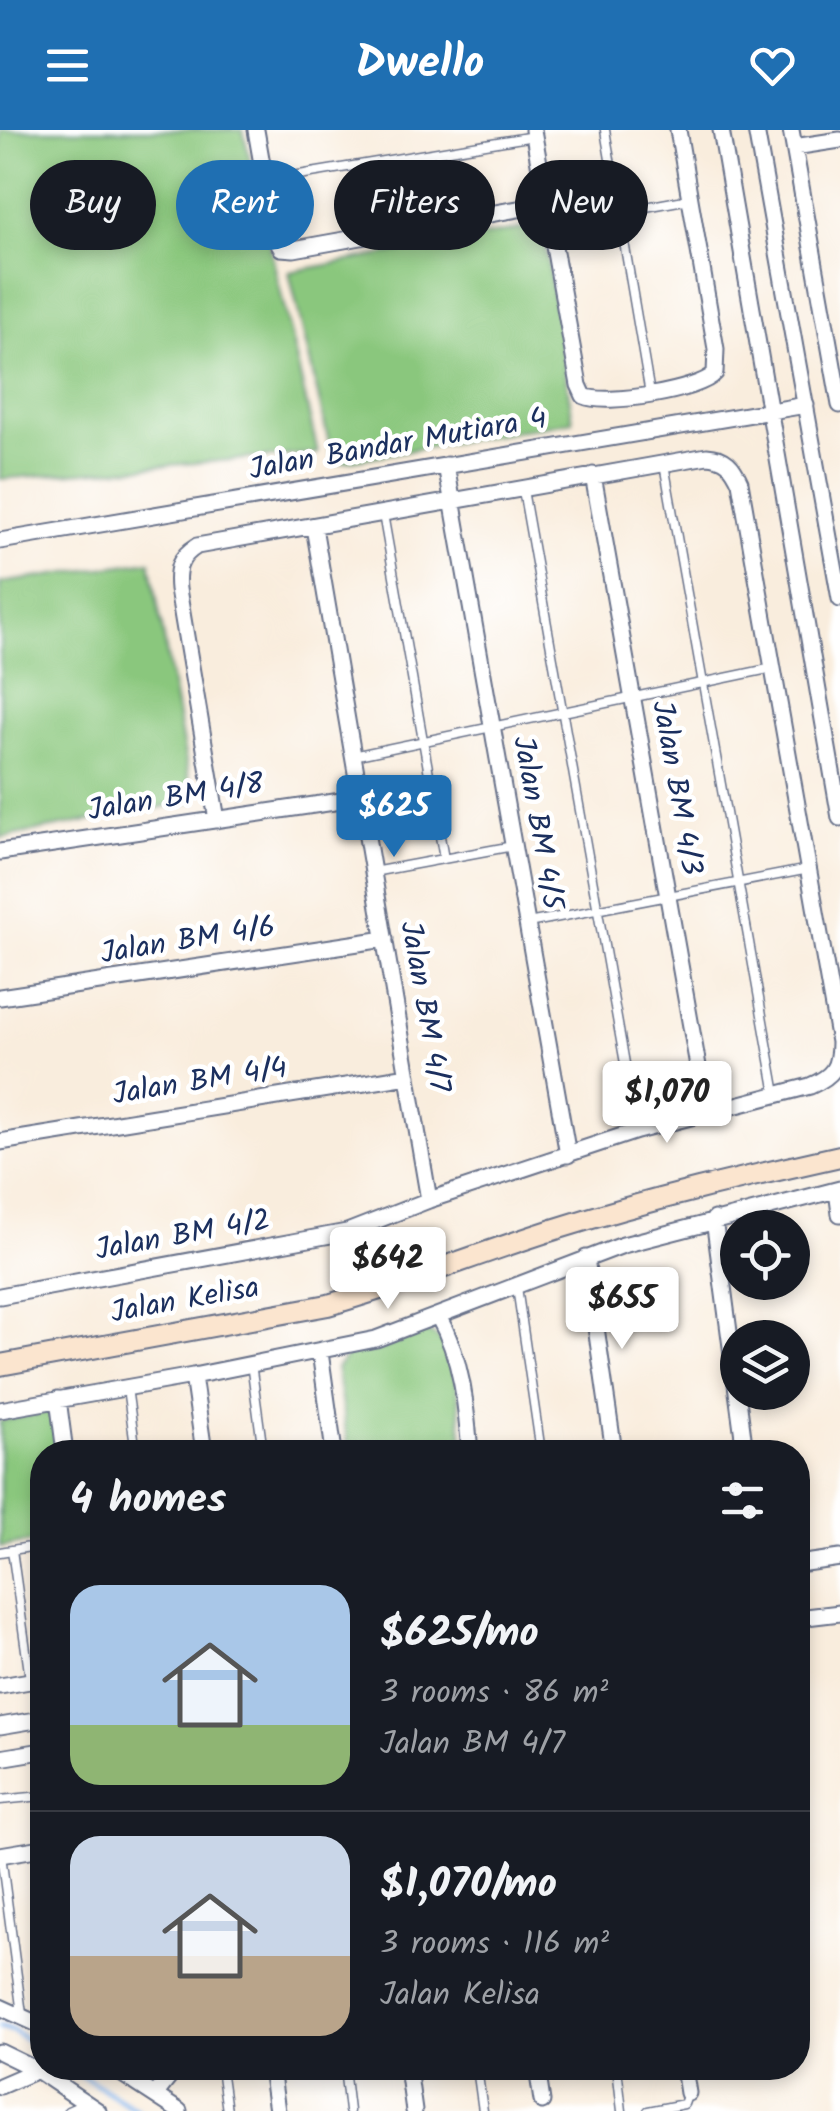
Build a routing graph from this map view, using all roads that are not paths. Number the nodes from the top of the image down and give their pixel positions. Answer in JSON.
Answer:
{"nodes":[{"id":1,"x":256,"y":130,"type":"edge"},
{"id":2,"x":605,"y":130,"type":"edge"},
{"id":3,"x":678,"y":130,"type":"edge"},
{"id":4,"x":721,"y":130,"type":"edge"},
{"id":5,"x":756,"y":130,"type":"edge"},
{"id":6,"x":791,"y":130,"type":"edge"},
{"id":7,"x":534,"y":133,"type":"edge"},
{"id":8,"x":840,"y":140,"type":"edge"},
{"id":9,"x":794,"y":147,"type":"junction"},
{"id":10,"x":260,"y":160,"type":"edge"},
{"id":11,"x":539,"y":160,"type":"edge"},
{"id":12,"x":610,"y":160,"type":"edge"},
{"id":13,"x":314,"y":171,"type":"edge"},
{"id":14,"x":690,"y":199,"type":"junction"},
{"id":15,"x":648,"y":207,"type":"edge"},
{"id":16,"x":515,"y":210,"type":"edge"},
{"id":17,"x":314,"y":245,"type":"edge"},
{"id":18,"x":554,"y":250,"type":"edge"},
{"id":19,"x":626,"y":250,"type":"edge"},
{"id":20,"x":650,"y":394,"type":"junction"},
{"id":21,"x":806,"y":405,"type":"junction"},
{"id":22,"x":840,"y":405,"type":"edge"},
{"id":23,"x":772,"y":410,"type":"junction"},
{"id":24,"x":664,"y":463,"type":"junction"},
{"id":25,"x":446,"y":464,"type":"junction"},
{"id":26,"x":593,"y":475,"type":"junction"},
{"id":27,"x":522,"y":488,"type":"junction"},
{"id":28,"x":452,"y":501,"type":"junction"},
{"id":29,"x":382,"y":514,"type":"junction"},
{"id":30,"x":314,"y":527,"type":"junction"},
{"id":31,"x":0,"y":541,"type":"edge"},
{"id":32,"x":840,"y":599,"type":"edge"},
{"id":33,"x":773,"y":668,"type":"junction"},
{"id":34,"x":702,"y":682,"type":"junction"},
{"id":35,"x":632,"y":697,"type":"junction"},
{"id":36,"x":563,"y":712,"type":"junction"},
{"id":37,"x":492,"y":726,"type":"junction"},
{"id":38,"x":423,"y":741,"type":"junction"},
{"id":39,"x":353,"y":756,"type":"junction"},
{"id":40,"x":360,"y":798,"type":"junction"},
{"id":41,"x":840,"y":818,"type":"edge"},
{"id":42,"x":216,"y":820,"type":"junction"},
{"id":43,"x":513,"y":846,"type":"junction"},
{"id":44,"x":0,"y":852,"type":"edge"},
{"id":45,"x":444,"y":859,"type":"junction"},
{"id":46,"x":808,"y":869,"type":"junction"},
{"id":47,"x":373,"y":872,"type":"junction"},
{"id":48,"x":738,"y":883,"type":"junction"},
{"id":49,"x":667,"y":896,"type":"junction"},
{"id":50,"x":598,"y":910,"type":"junction"},
{"id":51,"x":527,"y":923,"type":"junction"},
{"id":52,"x":384,"y":939,"type":"junction"},
{"id":53,"x":0,"y":997,"type":"edge"},
{"id":54,"x":839,"y":1042,"type":"edge"},
{"id":55,"x":408,"y":1076,"type":"junction"},
{"id":56,"x":776,"y":1094,"type":"junction"},
{"id":57,"x":706,"y":1111,"type":"junction"},
{"id":58,"x":637,"y":1131,"type":"junction"},
{"id":59,"x":0,"y":1142,"type":"edge"},
{"id":60,"x":568,"y":1155,"type":"junction"},
{"id":61,"x":840,"y":1156,"type":"edge"},
{"id":62,"x":838,"y":1190,"type":"edge"},
{"id":63,"x":429,"y":1200,"type":"junction"},
{"id":64,"x":840,"y":1214,"type":"edge"},
{"id":65,"x":714,"y":1220,"type":"junction"},
{"id":66,"x":586,"y":1258,"type":"junction"},
{"id":67,"x":516,"y":1287,"type":"junction"},
{"id":68,"x":0,"y":1296,"type":"edge"},
{"id":69,"x":438,"y":1316,"type":"junction"},
{"id":70,"x":320,"y":1352,"type":"junction"},
{"id":71,"x":250,"y":1364,"type":"junction"},
{"id":72,"x":0,"y":1365,"type":"edge"},
{"id":73,"x":193,"y":1376,"type":"junction"},
{"id":74,"x":128,"y":1388,"type":"junction"},
{"id":75,"x":58,"y":1399,"type":"junction"},
{"id":76,"x":0,"y":1410,"type":"edge"},
{"id":77,"x":63,"y":1440,"type":"edge"},
{"id":78,"x":134,"y":1440,"type":"edge"},
{"id":79,"x":202,"y":1440,"type":"edge"},
{"id":80,"x":261,"y":1440,"type":"edge"},
{"id":81,"x":332,"y":1440,"type":"edge"},
{"id":82,"x":469,"y":1440,"type":"edge"},
{"id":83,"x":541,"y":1440,"type":"edge"},
{"id":84,"x":612,"y":1440,"type":"edge"},
{"id":85,"x":743,"y":1440,"type":"edge"},
{"id":86,"x":30,"y":1548,"type":"edge"},
{"id":87,"x":12,"y":1550,"type":"junction"},
{"id":88,"x":0,"y":1552,"type":"edge"},
{"id":89,"x":840,"y":1558,"type":"edge"},
{"id":90,"x":810,"y":1562,"type":"edge"},
{"id":91,"x":840,"y":1612,"type":"edge"},
{"id":92,"x":810,"y":1616,"type":"edge"},
{"id":93,"x":30,"y":1648,"type":"edge"},
{"id":94,"x":30,"y":1681,"type":"edge"},
{"id":95,"x":0,"y":1686,"type":"edge"},
{"id":96,"x":30,"y":1722,"type":"edge"},
{"id":97,"x":0,"y":1726,"type":"edge"},
{"id":98,"x":30,"y":1753,"type":"edge"},
{"id":99,"x":0,"y":1758,"type":"edge"},
{"id":100,"x":30,"y":1797,"type":"edge"},
{"id":101,"x":0,"y":1800,"type":"edge"},
{"id":102,"x":30,"y":1850,"type":"edge"},
{"id":103,"x":0,"y":1855,"type":"edge"},
{"id":104,"x":0,"y":2007,"type":"edge"},
{"id":105,"x":22,"y":2016,"type":"junction"},
{"id":106,"x":30,"y":2020,"type":"edge"},
{"id":107,"x":0,"y":2052,"type":"edge"},
{"id":108,"x":30,"y":2067,"type":"edge"},
{"id":109,"x":30,"y":2073,"type":"edge"},
{"id":110,"x":52,"y":2080,"type":"edge"},
{"id":111,"x":137,"y":2080,"type":"edge"},
{"id":112,"x":167,"y":2080,"type":"edge"},
{"id":113,"x":223,"y":2080,"type":"edge"},
{"id":114,"x":273,"y":2080,"type":"edge"},
{"id":115,"x":345,"y":2080,"type":"edge"},
{"id":116,"x":410,"y":2080,"type":"edge"},
{"id":117,"x":479,"y":2080,"type":"edge"},
{"id":118,"x":539,"y":2080,"type":"edge"},
{"id":119,"x":618,"y":2080,"type":"edge"},
{"id":120,"x":686,"y":2080,"type":"edge"},
{"id":121,"x":0,"y":2086,"type":"edge"},
{"id":122,"x":688,"y":2093,"type":"joint"},
{"id":123,"x":155,"y":2095,"type":"junction"},
{"id":124,"x":542,"y":2101,"type":"dead end"},
{"id":125,"x":92,"y":2107,"type":"edge"},
{"id":126,"x":68,"y":2111,"type":"edge"},
{"id":127,"x":179,"y":2111,"type":"edge"},
{"id":128,"x":227,"y":2111,"type":"edge"},
{"id":129,"x":277,"y":2111,"type":"edge"},
{"id":130,"x":349,"y":2111,"type":"edge"},
{"id":131,"x":414,"y":2111,"type":"edge"},
{"id":132,"x":483,"y":2111,"type":"edge"},
{"id":133,"x":622,"y":2111,"type":"edge"},
{"id":134,"x":648,"y":2111,"type":"edge"}],
"edges":[{"from":1,"to":10,"type":"street"},
{"from":2,"to":12,"type":"lane"},
{"from":3,"to":14,"type":"street"},
{"from":4,"to":23,"type":"street"},
{"from":5,"to":21,"type":"street"},
{"from":6,"to":9,"type":"street"},
{"from":7,"to":11,"type":"street"},
{"from":7,"to":13,"type":"lane"},
{"from":8,"to":9,"type":"street"},
{"from":9,"to":22,"type":"street"},
{"from":14,"to":15,"type":"lane"},
{"from":14,"to":20,"type":"street"},
{"from":16,"to":17,"type":"street"},
{"from":18,"to":20,"type":"street"},
{"from":19,"to":20,"type":"lane"},
{"from":21,"to":23,"type":"street","name":"Jalan Bandar Mutiara 4"},
{"from":21,"to":32,"type":"street"},
{"from":23,"to":25,"type":"street","name":"Jalan Bandar Mutiara 4"},
{"from":23,"to":41,"type":"street"},
{"from":24,"to":26,"type":"street"},
{"from":24,"to":33,"type":"street"},
{"from":24,"to":34,"type":"lane"},
{"from":25,"to":28,"type":"street","name":"Jalan BM 4/5"},
{"from":25,"to":31,"type":"street","name":"Jalan Bandar Mutiara 4"},
{"from":26,"to":27,"type":"street"},
{"from":26,"to":35,"type":"street","name":"Jalan BM 4/3"},
{"from":27,"to":28,"type":"street"},
{"from":27,"to":36,"type":"lane"},
{"from":28,"to":29,"type":"street"},
{"from":28,"to":37,"type":"street","name":"Jalan BM 4/5"},
{"from":29,"to":30,"type":"street"},
{"from":29,"to":38,"type":"lane"},
{"from":30,"to":39,"type":"street","name":"Jalan BM 4/7"},
{"from":30,"to":42,"type":"street"},
{"from":33,"to":34,"type":"lane"},
{"from":33,"to":46,"type":"street"},
{"from":34,"to":35,"type":"lane"},
{"from":34,"to":48,"type":"lane"},
{"from":35,"to":36,"type":"lane"},
{"from":35,"to":49,"type":"street","name":"Jalan BM 4/3"},
{"from":36,"to":37,"type":"lane"},
{"from":36,"to":50,"type":"lane"},
{"from":37,"to":38,"type":"lane"},
{"from":37,"to":43,"type":"street","name":"Jalan BM 4/5"},
{"from":38,"to":39,"type":"lane"},
{"from":38,"to":45,"type":"lane"},
{"from":39,"to":40,"type":"street","name":"Jalan BM 4/7"},
{"from":40,"to":42,"type":"street","name":"Jalan BM 4/8"},
{"from":40,"to":47,"type":"street","name":"Jalan BM 4/7"},
{"from":42,"to":44,"type":"street","name":"Jalan BM 4/8"},
{"from":43,"to":45,"type":"lane"},
{"from":43,"to":51,"type":"street","name":"Jalan BM 4/5"},
{"from":45,"to":47,"type":"lane"},
{"from":46,"to":48,"type":"lane"},
{"from":46,"to":54,"type":"street"},
{"from":47,"to":52,"type":"street","name":"Jalan BM 4/7"},
{"from":48,"to":49,"type":"lane"},
{"from":48,"to":56,"type":"lane"},
{"from":49,"to":50,"type":"lane"},
{"from":49,"to":57,"type":"street","name":"Jalan BM 4/3"},
{"from":50,"to":51,"type":"lane"},
{"from":50,"to":58,"type":"lane"},
{"from":51,"to":60,"type":"street","name":"Jalan BM 4/5"},
{"from":52,"to":53,"type":"street","name":"Jalan BM 4/6"},
{"from":52,"to":55,"type":"street","name":"Jalan BM 4/7"},
{"from":54,"to":56,"type":"street","name":"Jalan BM 4/2"},
{"from":55,"to":59,"type":"street","name":"Jalan BM 4/4"},
{"from":55,"to":63,"type":"street","name":"Jalan BM 4/7"},
{"from":56,"to":57,"type":"street","name":"Jalan BM 4/2"},
{"from":57,"to":58,"type":"street","name":"Jalan BM 4/2"},
{"from":58,"to":60,"type":"street","name":"Jalan BM 4/2"},
{"from":60,"to":63,"type":"street","name":"Jalan BM 4/2"},
{"from":61,"to":72,"type":"main road","name":"Jalan Kelisa"},
{"from":62,"to":64,"type":"street"},
{"from":62,"to":65,"type":"street"},
{"from":63,"to":68,"type":"street","name":"Jalan BM 4/2"},
{"from":65,"to":66,"type":"street"},
{"from":65,"to":85,"type":"street"},
{"from":66,"to":67,"type":"street"},
{"from":66,"to":84,"type":"street"},
{"from":67,"to":69,"type":"street"},
{"from":67,"to":83,"type":"lane"},
{"from":69,"to":70,"type":"street"},
{"from":69,"to":82,"type":"street"},
{"from":70,"to":71,"type":"street"},
{"from":70,"to":81,"type":"street"},
{"from":71,"to":73,"type":"street"},
{"from":71,"to":80,"type":"lane"},
{"from":73,"to":74,"type":"street"},
{"from":73,"to":79,"type":"street"},
{"from":74,"to":75,"type":"street"},
{"from":74,"to":78,"type":"lane"},
{"from":75,"to":76,"type":"street"},
{"from":75,"to":77,"type":"street"},
{"from":86,"to":87,"type":"lane"},
{"from":87,"to":88,"type":"lane"},
{"from":87,"to":93,"type":"lane"},
{"from":89,"to":90,"type":"street"},
{"from":91,"to":92,"type":"street"},
{"from":94,"to":95,"type":"street"},
{"from":96,"to":97,"type":"street"},
{"from":98,"to":99,"type":"street"},
{"from":100,"to":101,"type":"lane"},
{"from":102,"to":103,"type":"street"},
{"from":103,"to":105,"type":"lane"},
{"from":104,"to":105,"type":"street"},
{"from":105,"to":106,"type":"street"},
{"from":107,"to":108,"type":"street"},
{"from":109,"to":121,"type":"street"},
{"from":110,"to":125,"type":"street"},
{"from":111,"to":123,"type":"street"},
{"from":112,"to":123,"type":"street"},
{"from":113,"to":128,"type":"lane"},
{"from":114,"to":129,"type":"street"},
{"from":115,"to":130,"type":"lane"},
{"from":116,"to":131,"type":"street"},
{"from":117,"to":132,"type":"lane"},
{"from":118,"to":124,"type":"street"},
{"from":119,"to":133,"type":"lane"},
{"from":120,"to":122,"type":"street"},
{"from":122,"to":134,"type":"lane"},
{"from":123,"to":127,"type":"street"},
{"from":125,"to":126,"type":"lane"}]}
